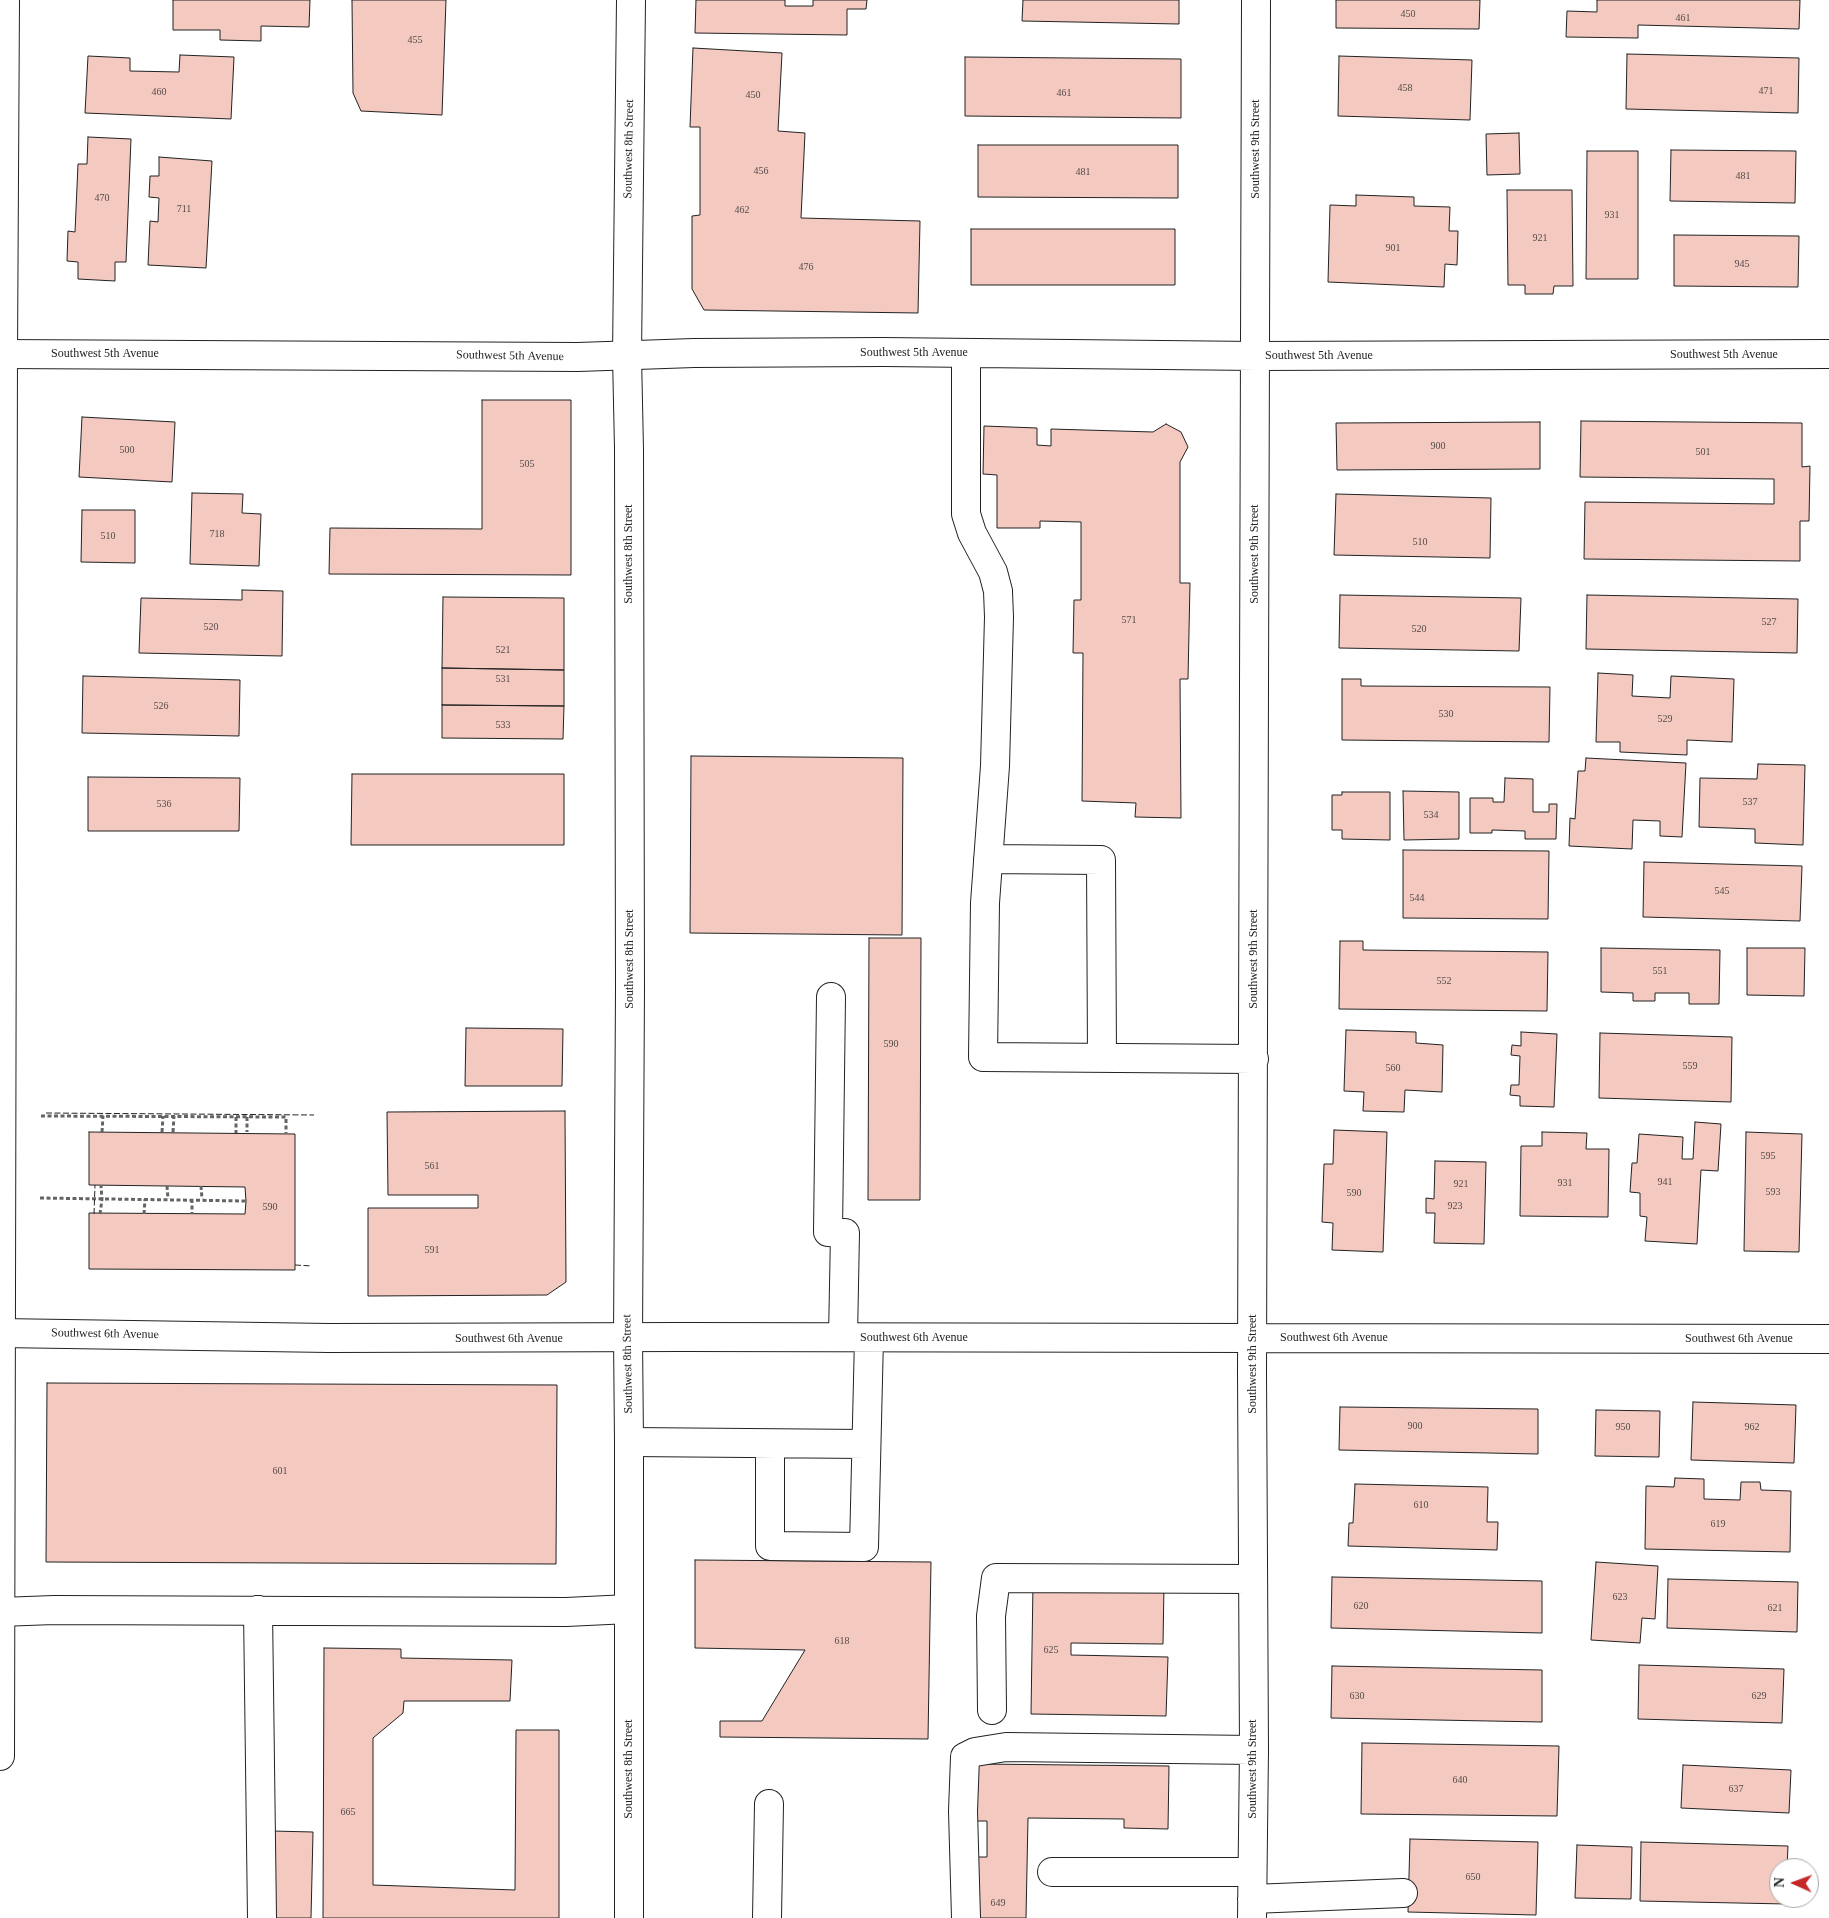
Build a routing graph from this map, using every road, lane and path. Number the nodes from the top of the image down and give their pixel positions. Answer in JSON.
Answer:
{"nodes":[{"id":1,"x":5,"y":0,"type":"edge"},
{"id":2,"x":631,"y":0,"type":"edge"},
{"id":3,"x":1256,"y":0,"type":"edge"},
{"id":4,"x":966,"y":353,"type":"junction"},
{"id":5,"x":1,"y":354,"type":"edge"},
{"id":6,"x":1829,"y":354,"type":"edge"},
{"id":7,"x":627,"y":356,"type":"junction"},
{"id":8,"x":1255,"y":356,"type":"junction"},
{"id":9,"x":988,"y":859,"type":"junction"},
{"id":10,"x":831,"y":997,"type":"dead end"},
{"id":11,"x":1102,"y":1058,"type":"junction"},
{"id":12,"x":1254,"y":1059,"type":"junction"},
{"id":13,"x":40,"y":1116,"type":"dead end"},
{"id":14,"x":103,"y":1116,"type":"junction"},
{"id":15,"x":163,"y":1116,"type":"junction"},
{"id":16,"x":174,"y":1116,"type":"junction"},
{"id":17,"x":236,"y":1117,"type":"junction"},
{"id":18,"x":247,"y":1117,"type":"junction"},
{"id":19,"x":102,"y":1132,"type":"dead end"},
{"id":20,"x":162,"y":1132,"type":"dead end"},
{"id":21,"x":173,"y":1132,"type":"dead end"},
{"id":22,"x":247,"y":1132,"type":"dead end"},
{"id":23,"x":236,"y":1133,"type":"dead end"},
{"id":24,"x":286,"y":1133,"type":"dead end"},
{"id":25,"x":100,"y":1186,"type":"dead end"},
{"id":26,"x":167,"y":1186,"type":"dead end"},
{"id":27,"x":201,"y":1186,"type":"dead end"},
{"id":28,"x":40,"y":1198,"type":"dead end"},
{"id":29,"x":102,"y":1199,"type":"junction"},
{"id":30,"x":145,"y":1199,"type":"junction"},
{"id":31,"x":168,"y":1199,"type":"junction"},
{"id":32,"x":192,"y":1199,"type":"junction"},
{"id":33,"x":202,"y":1199,"type":"junction"},
{"id":34,"x":246,"y":1201,"type":"dead end"},
{"id":35,"x":100,"y":1214,"type":"dead end"},
{"id":36,"x":144,"y":1214,"type":"dead end"},
{"id":37,"x":192,"y":1214,"type":"dead end"},
{"id":38,"x":1,"y":1333,"type":"edge"},
{"id":39,"x":628,"y":1338,"type":"junction"},
{"id":40,"x":843,"y":1338,"type":"junction"},
{"id":41,"x":870,"y":1338,"type":"junction"},
{"id":42,"x":1253,"y":1338,"type":"junction"},
{"id":43,"x":1829,"y":1339,"type":"edge"},
{"id":44,"x":629,"y":1442,"type":"junction"},
{"id":45,"x":770,"y":1444,"type":"junction"},
{"id":46,"x":866,"y":1444,"type":"junction"},
{"id":47,"x":1252,"y":1579,"type":"junction"},
{"id":48,"x":629,"y":1609,"type":"junction"},
{"id":49,"x":258,"y":1610,"type":"junction"},
{"id":50,"x":0,"y":1612,"type":"edge"},
{"id":51,"x":992,"y":1710,"type":"dead end"},
{"id":52,"x":1254,"y":1750,"type":"junction"},
{"id":53,"x":0,"y":1756,"type":"edge"},
{"id":54,"x":769,"y":1804,"type":"dead end"},
{"id":55,"x":1052,"y":1872,"type":"dead end"},
{"id":56,"x":1252,"y":1872,"type":"junction"},
{"id":57,"x":1403,"y":1893,"type":"dead end"},
{"id":58,"x":1252,"y":1909,"type":"edge"},
{"id":59,"x":262,"y":1918,"type":"edge"},
{"id":60,"x":629,"y":1918,"type":"edge"},
{"id":61,"x":767,"y":1918,"type":"edge"},
{"id":62,"x":966,"y":1918,"type":"edge"}],
"edges":[{"from":1,"to":5,"type":"street"},
{"from":2,"to":7,"type":"street","name":"Southwest 8th Street"},
{"from":3,"to":8,"type":"street","name":"Southwest 9th Street"},
{"from":4,"to":7,"type":"street","name":"Southwest 5th Avenue"},
{"from":4,"to":8,"type":"street","name":"Southwest 5th Avenue"},
{"from":4,"to":9,"type":"street"},
{"from":5,"to":7,"type":"street","name":"Southwest 5th Avenue"},
{"from":5,"to":38,"type":"street"},
{"from":6,"to":8,"type":"street","name":"Southwest 5th Avenue"},
{"from":7,"to":39,"type":"street","name":"Southwest 8th Street"},
{"from":8,"to":12,"type":"street","name":"Southwest 9th Street"},
{"from":9,"to":11,"type":"street"},
{"from":9,"to":11,"type":"street"},
{"from":10,"to":40,"type":"street"},
{"from":11,"to":12,"type":"street"},
{"from":12,"to":42,"type":"street","name":"Southwest 9th Street"},
{"from":13,"to":14,"type":"path"},
{"from":14,"to":15,"type":"path"},
{"from":14,"to":19,"type":"path"},
{"from":15,"to":16,"type":"path"},
{"from":15,"to":20,"type":"path"},
{"from":16,"to":17,"type":"path"},
{"from":16,"to":21,"type":"path"},
{"from":17,"to":18,"type":"path"},
{"from":17,"to":23,"type":"path"},
{"from":18,"to":22,"type":"path"},
{"from":18,"to":24,"type":"path"},
{"from":25,"to":29,"type":"path"},
{"from":26,"to":31,"type":"path"},
{"from":27,"to":33,"type":"path"},
{"from":28,"to":29,"type":"path"},
{"from":29,"to":30,"type":"path"},
{"from":29,"to":35,"type":"path"},
{"from":30,"to":31,"type":"path"},
{"from":30,"to":36,"type":"path"},
{"from":31,"to":32,"type":"path"},
{"from":32,"to":33,"type":"path"},
{"from":32,"to":37,"type":"path"},
{"from":33,"to":34,"type":"path"},
{"from":38,"to":39,"type":"street","name":"Southwest 6th Avenue"},
{"from":38,"to":50,"type":"street"},
{"from":39,"to":40,"type":"street","name":"Southwest 6th Avenue"},
{"from":39,"to":44,"type":"street","name":"Southwest 8th Street"},
{"from":40,"to":41,"type":"street","name":"Southwest 6th Avenue"},
{"from":41,"to":42,"type":"street","name":"Southwest 6th Avenue"},
{"from":41,"to":46,"type":"street"},
{"from":42,"to":43,"type":"street","name":"Southwest 6th Avenue"},
{"from":42,"to":47,"type":"street","name":"Southwest 9th Street"},
{"from":44,"to":45,"type":"street"},
{"from":44,"to":48,"type":"street","name":"Southwest 8th Street"},
{"from":45,"to":46,"type":"street"},
{"from":45,"to":46,"type":"street"},
{"from":47,"to":51,"type":"street"},
{"from":47,"to":52,"type":"street","name":"Southwest 9th Street"},
{"from":48,"to":49,"type":"street"},
{"from":48,"to":60,"type":"street","name":"Southwest 8th Street"},
{"from":49,"to":50,"type":"street"},
{"from":49,"to":59,"type":"street"},
{"from":50,"to":53,"type":"street"},
{"from":52,"to":56,"type":"street","name":"Southwest 9th Street"},
{"from":52,"to":62,"type":"street"},
{"from":54,"to":61,"type":"street"},
{"from":55,"to":56,"type":"street"},
{"from":56,"to":58,"type":"street","name":"Southwest 9th Street"},
{"from":57,"to":58,"type":"street"}]}
